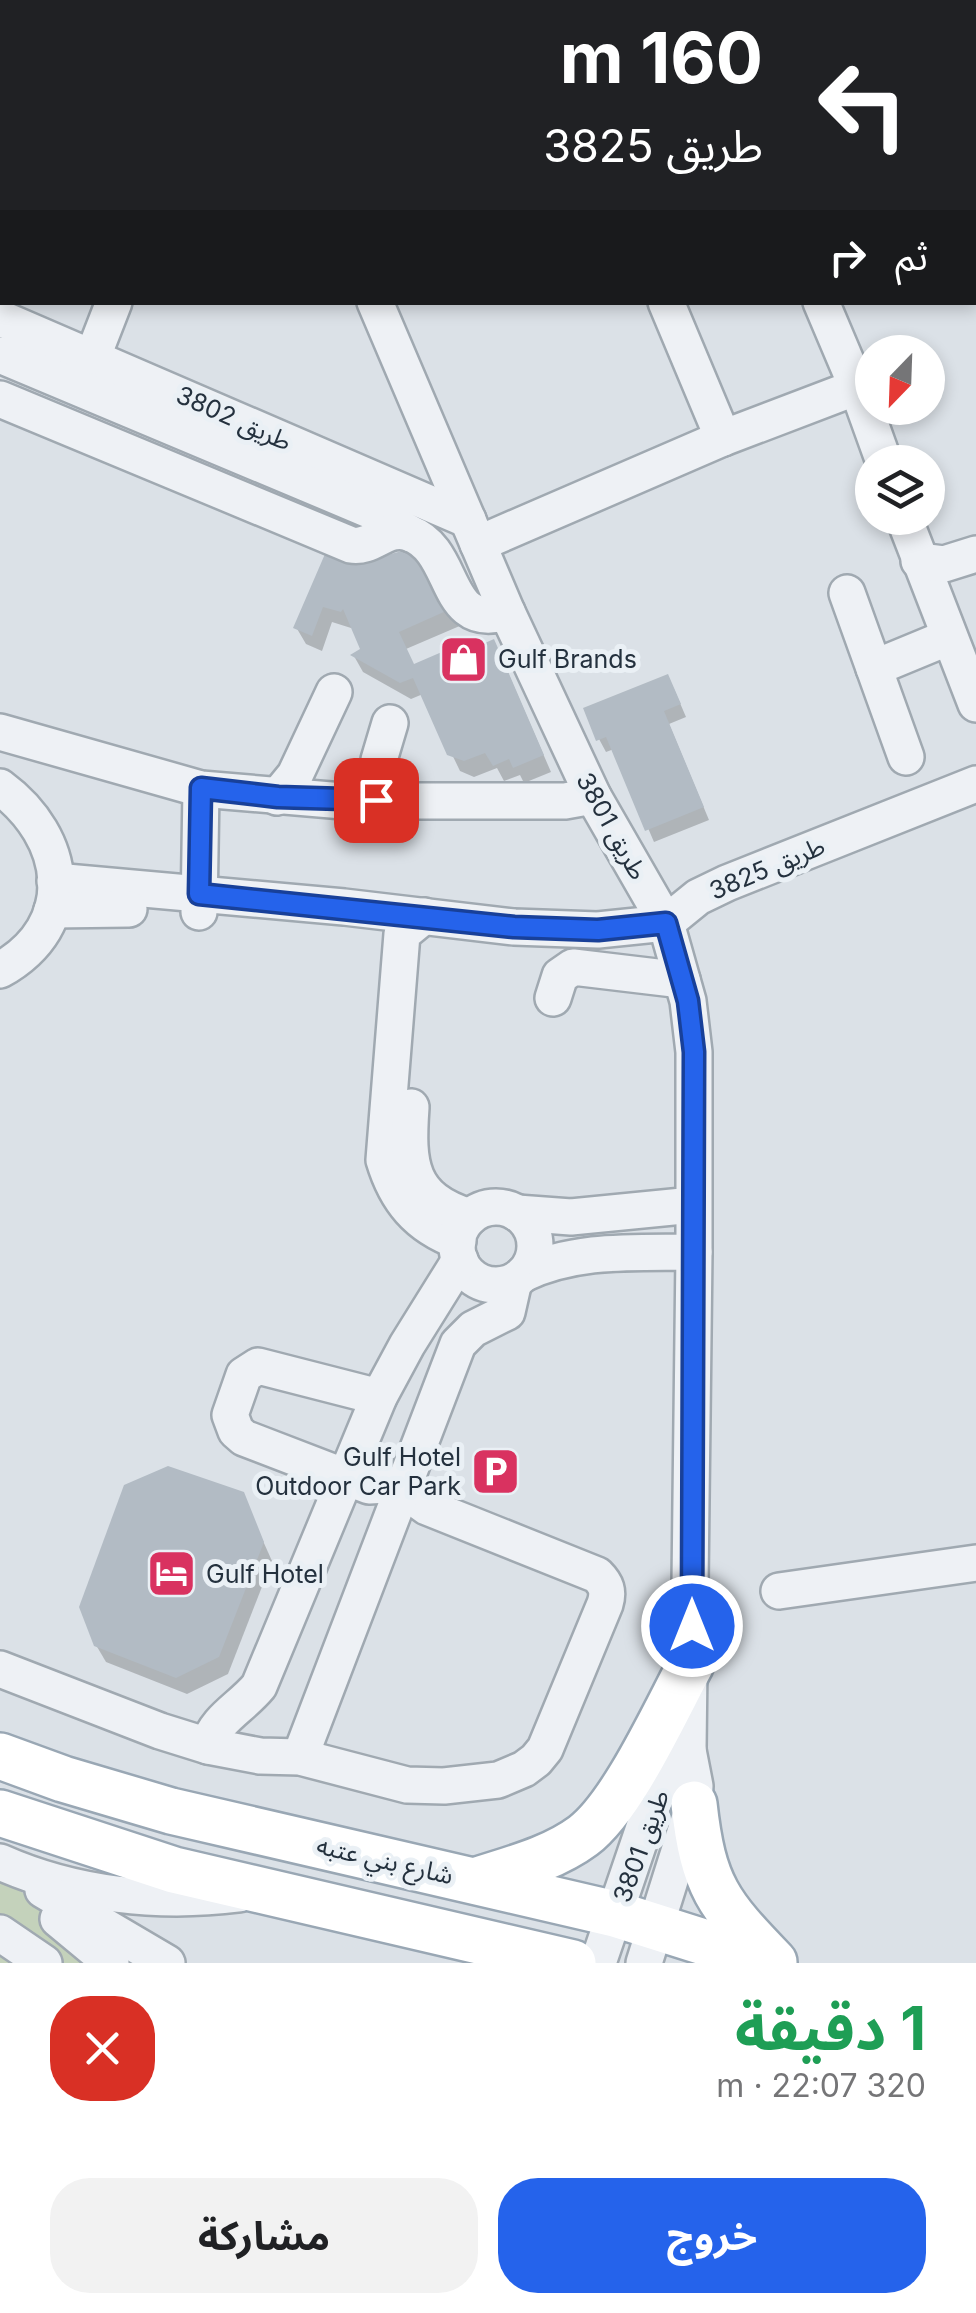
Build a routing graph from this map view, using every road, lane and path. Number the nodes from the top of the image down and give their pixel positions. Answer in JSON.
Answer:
{"nodes":[{"id":1,"x":113,"y":305,"type":"edge"},
{"id":2,"x":376,"y":305,"type":"edge"},
{"id":3,"x":667,"y":305,"type":"edge"},
{"id":4,"x":822,"y":305,"type":"edge"},
{"id":5,"x":0,"y":318,"type":"edge"},
{"id":6,"x":0,"y":355,"type":"edge"},
{"id":7,"x":93,"y":356,"type":"junction"},
{"id":8,"x":0,"y":376,"type":"edge"},
{"id":9,"x":855,"y":381,"type":"edge"},
{"id":10,"x":855,"y":387,"type":"edge"},
{"id":11,"x":0,"y":399,"type":"edge"},
{"id":12,"x":173,"y":434,"type":"junction"},
{"id":13,"x":723,"y":438,"type":"junction"},
{"id":14,"x":473,"y":532,"type":"junction"},
{"id":15,"x":910,"y":535,"type":"edge"},
{"id":16,"x":976,"y":554,"type":"edge"},
{"id":17,"x":920,"y":560,"type":"junction"},
{"id":18,"x":847,"y":594,"type":"dead end"},
{"id":19,"x":507,"y":612,"type":"junction"},
{"id":20,"x":949,"y":637,"type":"junction"},
{"id":21,"x":874,"y":668,"type":"junction"},
{"id":22,"x":334,"y":692,"type":"dead end"},
{"id":23,"x":976,"y":704,"type":"edge"},
{"id":24,"x":390,"y":724,"type":"dead end"},
{"id":25,"x":0,"y":732,"type":"edge"},
{"id":26,"x":906,"y":757,"type":"dead end"},
{"id":27,"x":973,"y":779,"type":"edge"},
{"id":28,"x":0,"y":787,"type":"edge"},
{"id":29,"x":201,"y":788,"type":"junction"},
{"id":30,"x":593,"y":796,"type":"junction"},
{"id":31,"x":278,"y":797,"type":"junction"},
{"id":32,"x":376,"y":800,"type":"junction"},
{"id":33,"x":53,"y":895,"type":"junction"},
{"id":34,"x":199,"y":903,"type":"junction"},
{"id":35,"x":417,"y":929,"type":"junction"},
{"id":36,"x":674,"y":952,"type":"junction"},
{"id":37,"x":0,"y":970,"type":"edge"},
{"id":38,"x":553,"y":998,"type":"dead end"},
{"id":39,"x":693,"y":1206,"type":"junction"},
{"id":40,"x":517,"y":1213,"type":"junction"},
{"id":41,"x":462,"y":1240,"type":"junction"},
{"id":42,"x":694,"y":1252,"type":"junction"},
{"id":43,"x":518,"y":1300,"type":"junction"},
{"id":44,"x":379,"y":1397,"type":"junction"},
{"id":45,"x":344,"y":1476,"type":"junction"},
{"id":46,"x":404,"y":1484,"type":"junction"},
{"id":47,"x":976,"y":1564,"type":"edge"},
{"id":48,"x":779,"y":1591,"type":"dead end"},
{"id":49,"x":692,"y":1664,"type":"junction"},
{"id":50,"x":0,"y":1668,"type":"edge"},
{"id":51,"x":259,"y":1686,"type":"junction"},
{"id":52,"x":208,"y":1746,"type":"junction"},
{"id":53,"x":688,"y":1750,"type":"junction"},
{"id":54,"x":0,"y":1756,"type":"edge"},
{"id":55,"x":290,"y":1757,"type":"junction"},
{"id":56,"x":694,"y":1804,"type":"junction"},
{"id":57,"x":0,"y":1813,"type":"edge"},
{"id":58,"x":8,"y":1868,"type":"edge"},
{"id":59,"x":475,"y":1881,"type":"junction"},
{"id":60,"x":257,"y":1891,"type":"junction"},
{"id":61,"x":639,"y":1935,"type":"edge"},
{"id":62,"x":111,"y":1963,"type":"edge"},
{"id":63,"x":167,"y":1963,"type":"edge"},
{"id":64,"x":574,"y":1963,"type":"edge"},
{"id":65,"x":598,"y":1963,"type":"edge"},
{"id":66,"x":772,"y":1963,"type":"edge"}],
"edges":[{"from":1,"to":7,"type":"street"},
{"from":2,"to":14,"type":"street","name":"طريق 3801"},
{"from":3,"to":13,"type":"street"},
{"from":4,"to":9,"type":"street"},
{"from":5,"to":7,"type":"street","name":"طريق 3802"},
{"from":6,"to":12,"type":"street"},
{"from":7,"to":12,"type":"street","name":"طريق 3802"},
{"from":8,"to":12,"type":"street"},
{"from":10,"to":13,"type":"street"},
{"from":11,"to":12,"type":"street"},
{"from":12,"to":14,"type":"street","name":"طريق 3802"},
{"from":12,"to":19,"type":"street"},
{"from":13,"to":14,"type":"street"},
{"from":14,"to":19,"type":"street","name":"طريق 3801"},
{"from":15,"to":17,"type":"street"},
{"from":16,"to":17,"type":"street"},
{"from":17,"to":20,"type":"street"},
{"from":18,"to":21,"type":"street"},
{"from":19,"to":30,"type":"street","name":"طريق 3801"},
{"from":20,"to":21,"type":"street"},
{"from":20,"to":23,"type":"street"},
{"from":21,"to":26,"type":"street"},
{"from":22,"to":31,"type":"street"},
{"from":24,"to":32,"type":"street"},
{"from":25,"to":29,"type":"street"},
{"from":27,"to":36,"type":"street","name":"طريق 3825"},
{"from":28,"to":33,"type":"street"},
{"from":29,"to":31,"type":"street"},
{"from":29,"to":34,"type":"street"},
{"from":30,"to":32,"type":"street"},
{"from":30,"to":36,"type":"street","name":"طريق 3801"},
{"from":31,"to":32,"type":"street"},
{"from":33,"to":34,"type":"street"},
{"from":33,"to":37,"type":"street"},
{"from":34,"to":35,"type":"street"},
{"from":35,"to":36,"type":"street"},
{"from":35,"to":41,"type":"street"},
{"from":36,"to":38,"type":"street"},
{"from":36,"to":39,"type":"street","name":"طريق 3801"},
{"from":39,"to":40,"type":"street"},
{"from":39,"to":42,"type":"street","name":"طريق 3801"},
{"from":40,"to":41,"type":"street"},
{"from":40,"to":43,"type":"street"},
{"from":41,"to":43,"type":"street"},
{"from":41,"to":44,"type":"street"},
{"from":42,"to":43,"type":"street"},
{"from":42,"to":49,"type":"street","name":"طريق 3801"},
{"from":43,"to":46,"type":"street"},
{"from":44,"to":45,"type":"street"},
{"from":44,"to":45,"type":"street"},
{"from":45,"to":46,"type":"street"},
{"from":45,"to":51,"type":"street"},
{"from":46,"to":55,"type":"street"},
{"from":46,"to":55,"type":"street"},
{"from":47,"to":48,"type":"street"},
{"from":49,"to":53,"type":"street","name":"طريق 3801"},
{"from":49,"to":59,"type":"main road"},
{"from":50,"to":52,"type":"street"},
{"from":51,"to":52,"type":"street"},
{"from":51,"to":55,"type":"street"},
{"from":52,"to":55,"type":"street"},
{"from":53,"to":56,"type":"street"},
{"from":53,"to":61,"type":"street","name":"طريق 3801"},
{"from":54,"to":59,"type":"main road","name":"شارع بني عتبه"},
{"from":56,"to":61,"type":"street"},
{"from":56,"to":66,"type":"main road"},
{"from":57,"to":60,"type":"main road"},
{"from":58,"to":60,"type":"street"},
{"from":58,"to":62,"type":"street"},
{"from":58,"to":63,"type":"street"},
{"from":59,"to":61,"type":"main road","name":"شارع بني عتبه"},
{"from":60,"to":64,"type":"main road"},
{"from":61,"to":65,"type":"street","name":"طريق 3801"},
{"from":61,"to":66,"type":"main road","name":"شارع بني عتبه"}]}
